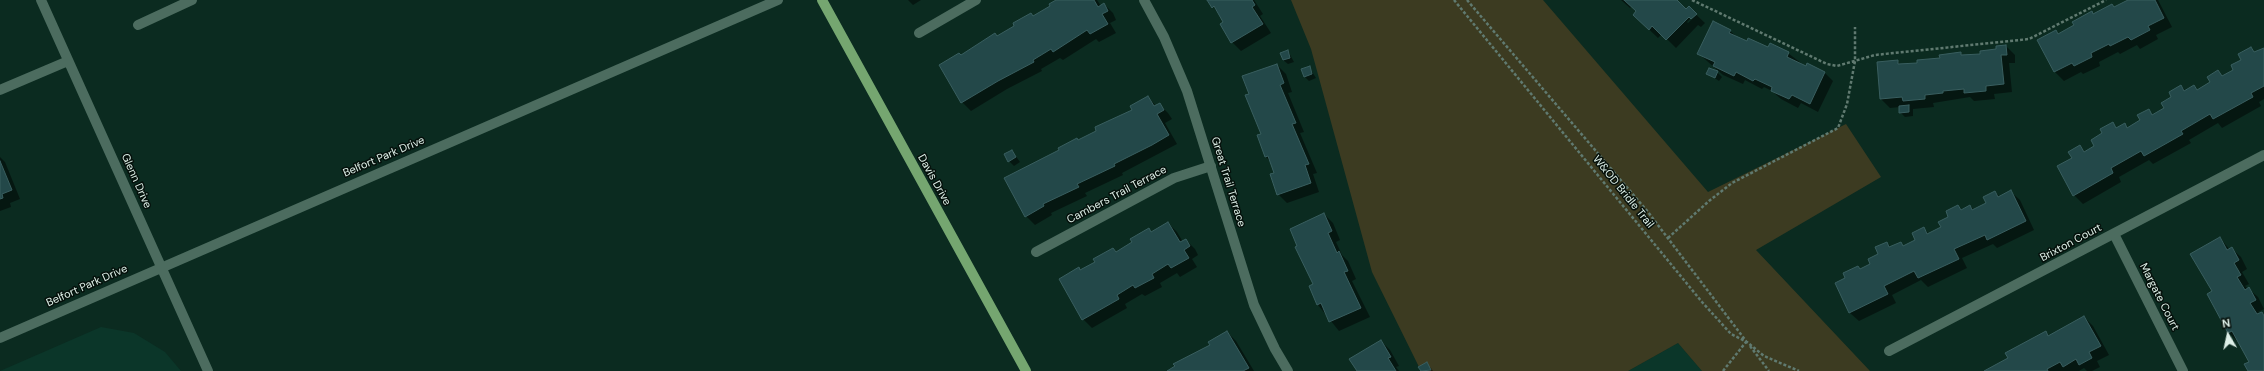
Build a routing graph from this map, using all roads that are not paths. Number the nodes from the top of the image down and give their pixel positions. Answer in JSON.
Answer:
{"nodes":[{"id":1,"x":41,"y":0,"type":"edge"},
{"id":2,"x":192,"y":0,"type":"edge"},
{"id":3,"x":778,"y":0,"type":"edge"},
{"id":4,"x":822,"y":0,"type":"edge"},
{"id":5,"x":976,"y":0,"type":"edge"},
{"id":6,"x":1144,"y":0,"type":"edge"},
{"id":7,"x":138,"y":25,"type":"dead end"},
{"id":8,"x":919,"y":33,"type":"dead end"},
{"id":9,"x":68,"y":61,"type":"junction"},
{"id":10,"x":0,"y":90,"type":"edge"},
{"id":11,"x":2264,"y":155,"type":"edge"},
{"id":12,"x":1211,"y":166,"type":"junction"},
{"id":13,"x":2114,"y":234,"type":"junction"},
{"id":14,"x":1036,"y":252,"type":"dead end"},
{"id":15,"x":161,"y":266,"type":"junction"},
{"id":16,"x":0,"y":338,"type":"edge"},
{"id":17,"x":1889,"y":351,"type":"dead end"},
{"id":18,"x":208,"y":371,"type":"edge"},
{"id":19,"x":1026,"y":371,"type":"edge"},
{"id":20,"x":1288,"y":371,"type":"edge"},
{"id":21,"x":2183,"y":371,"type":"edge"}],
"edges":[{"from":1,"to":9,"type":"street","name":"Glenn Drive"},
{"from":2,"to":7,"type":"street"},
{"from":3,"to":15,"type":"street","name":"Belfort Park Drive"},
{"from":4,"to":19,"type":"main road","name":"Davis Drive"},
{"from":5,"to":8,"type":"street"},
{"from":6,"to":12,"type":"street","name":"Great Trail Terrace"},
{"from":9,"to":10,"type":"street"},
{"from":9,"to":15,"type":"street","name":"Glenn Drive"},
{"from":11,"to":13,"type":"street","name":"Brixton Court"},
{"from":12,"to":14,"type":"street","name":"Cambers Trail Terrace"},
{"from":12,"to":20,"type":"street","name":"Great Trail Terrace"},
{"from":13,"to":17,"type":"street","name":"Brixton Court"},
{"from":13,"to":21,"type":"street","name":"Margate Court"},
{"from":15,"to":16,"type":"street","name":"Belfort Park Drive"},
{"from":15,"to":18,"type":"street","name":"Glenn Drive"}]}
